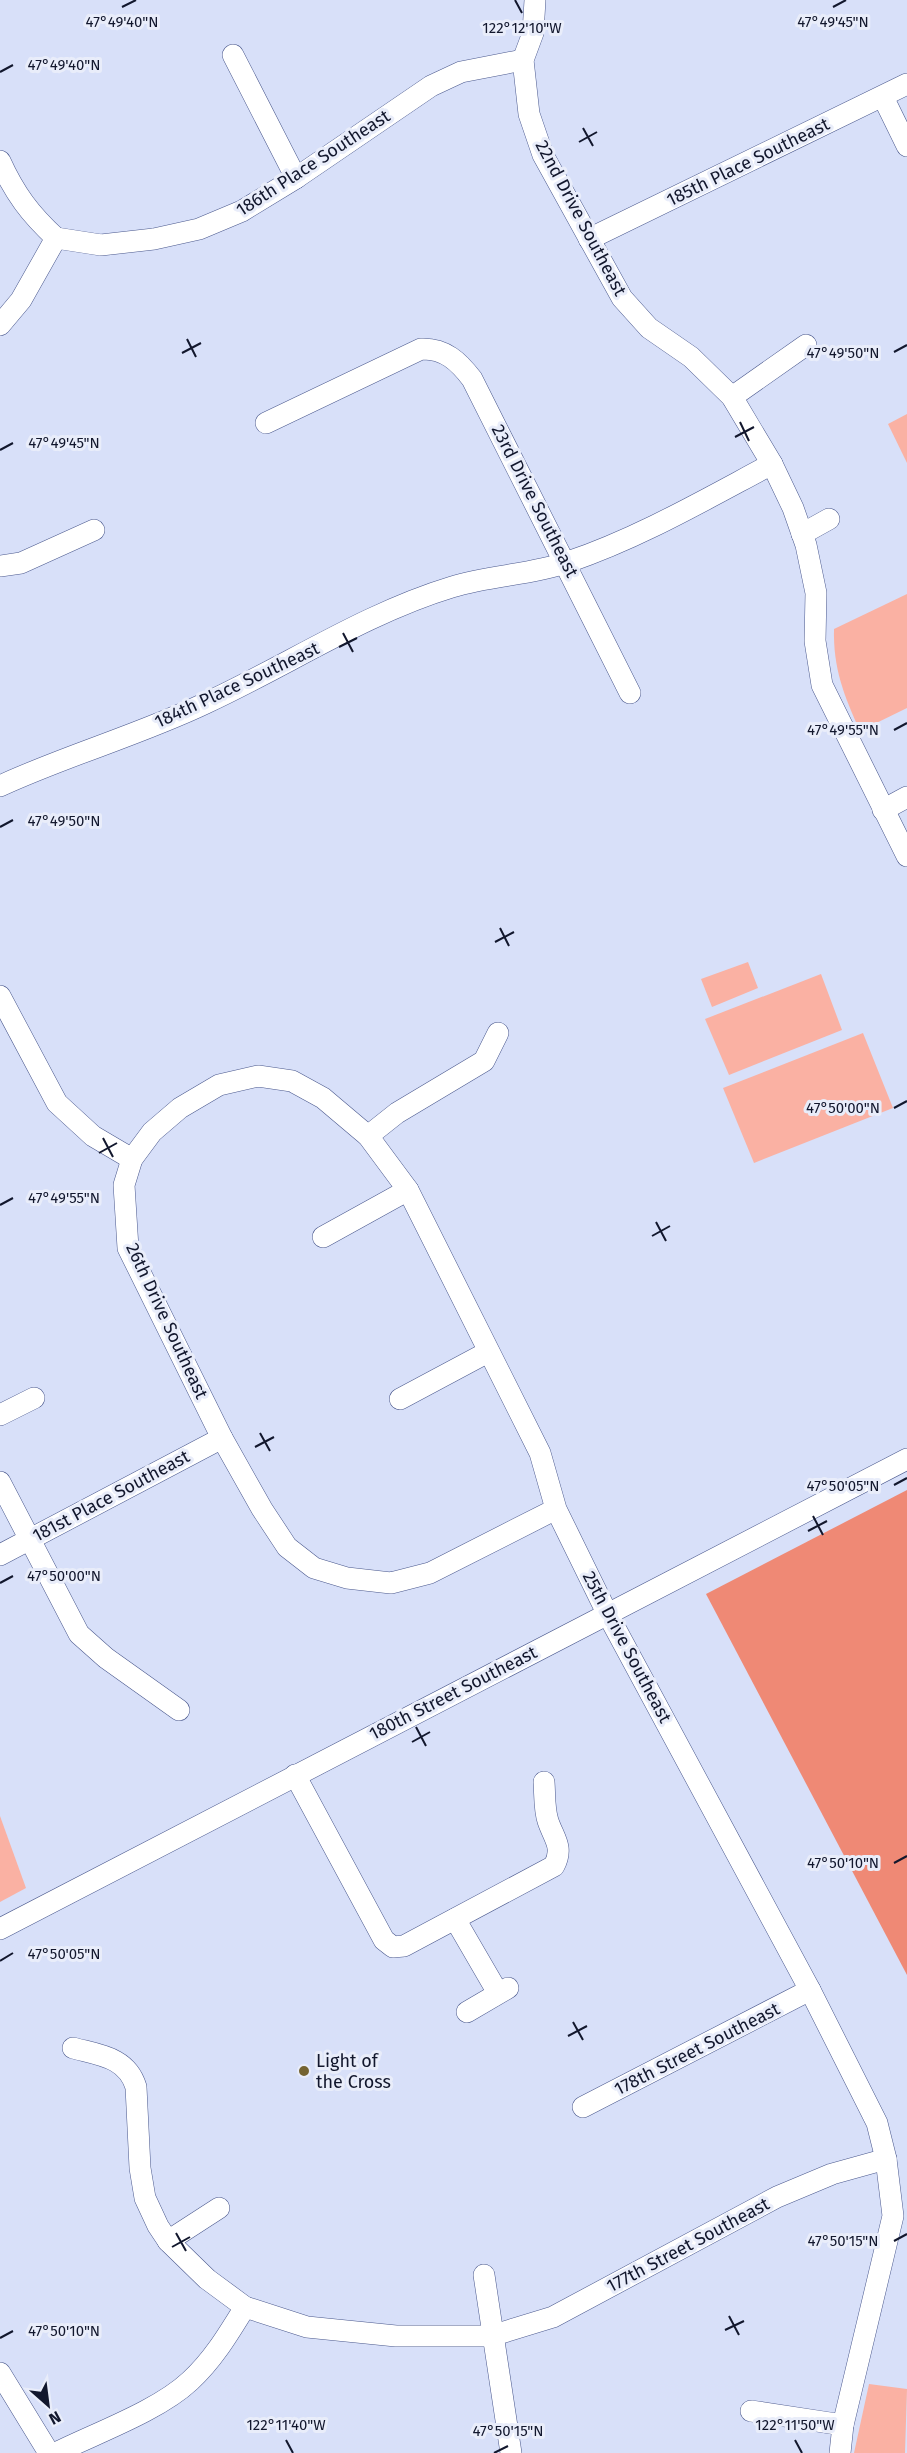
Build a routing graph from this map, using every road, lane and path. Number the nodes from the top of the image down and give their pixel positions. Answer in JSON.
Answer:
{"nodes":[{"id":1,"x":535,"y":0,"type":"edge"},
{"id":2,"x":233,"y":55,"type":"dead end"},
{"id":3,"x":523,"y":60,"type":"junction"},
{"id":4,"x":907,"y":84,"type":"edge"},
{"id":5,"x":883,"y":97,"type":"junction"},
{"id":6,"x":907,"y":146,"type":"edge"},
{"id":7,"x":0,"y":161,"type":"edge"},
{"id":8,"x":296,"y":178,"type":"junction"},
{"id":9,"x":56,"y":238,"type":"junction"},
{"id":10,"x":589,"y":239,"type":"junction"},
{"id":11,"x":0,"y":325,"type":"edge"},
{"id":12,"x":806,"y":345,"type":"dead end"},
{"id":13,"x":732,"y":397,"type":"junction"},
{"id":14,"x":266,"y":423,"type":"dead end"},
{"id":15,"x":772,"y":464,"type":"junction"},
{"id":16,"x":829,"y":519,"type":"dead end"},
{"id":17,"x":94,"y":530,"type":"dead end"},
{"id":18,"x":802,"y":534,"type":"junction"},
{"id":19,"x":567,"y":563,"type":"junction"},
{"id":20,"x":0,"y":566,"type":"edge"},
{"id":21,"x":630,"y":693,"type":"dead end"},
{"id":22,"x":0,"y":786,"type":"edge"},
{"id":23,"x":907,"y":797,"type":"edge"},
{"id":24,"x":883,"y":810,"type":"junction"},
{"id":25,"x":907,"y":856,"type":"edge"},
{"id":26,"x":0,"y":996,"type":"edge"},
{"id":27,"x":498,"y":1033,"type":"dead end"},
{"id":28,"x":368,"y":1136,"type":"junction"},
{"id":29,"x":132,"y":1159,"type":"junction"},
{"id":30,"x":408,"y":1190,"type":"junction"},
{"id":31,"x":322,"y":1238,"type":"dead end"},
{"id":32,"x":488,"y":1352,"type":"junction"},
{"id":33,"x":34,"y":1398,"type":"dead end"},
{"id":34,"x":400,"y":1399,"type":"dead end"},
{"id":35,"x":0,"y":1415,"type":"edge"},
{"id":36,"x":222,"y":1438,"type":"junction"},
{"id":37,"x":907,"y":1459,"type":"edge"},
{"id":38,"x":0,"y":1482,"type":"edge"},
{"id":39,"x":556,"y":1509,"type":"junction"},
{"id":40,"x":29,"y":1539,"type":"junction"},
{"id":41,"x":0,"y":1555,"type":"edge"},
{"id":42,"x":607,"y":1613,"type":"junction"},
{"id":43,"x":179,"y":1710,"type":"dead end"},
{"id":44,"x":295,"y":1775,"type":"junction"},
{"id":45,"x":544,"y":1782,"type":"dead end"},
{"id":46,"x":455,"y":1919,"type":"junction"},
{"id":47,"x":0,"y":1929,"type":"edge"},
{"id":48,"x":810,"y":1990,"type":"junction"},
{"id":49,"x":468,"y":2012,"type":"dead end"},
{"id":50,"x":73,"y":2048,"type":"dead end"},
{"id":51,"x":583,"y":2107,"type":"dead end"},
{"id":52,"x":886,"y":2159,"type":"junction"},
{"id":53,"x":219,"y":2208,"type":"dead end"},
{"id":54,"x":168,"y":2241,"type":"junction"},
{"id":55,"x":484,"y":2275,"type":"dead end"},
{"id":56,"x":245,"y":2307,"type":"junction"},
{"id":57,"x":491,"y":2336,"type":"junction"},
{"id":58,"x":0,"y":2373,"type":"edge"},
{"id":59,"x":751,"y":2411,"type":"dead end"},
{"id":60,"x":843,"y":2425,"type":"junction"},
{"id":61,"x":49,"y":2453,"type":"edge"},
{"id":62,"x":56,"y":2453,"type":"edge"},
{"id":63,"x":511,"y":2453,"type":"edge"},
{"id":64,"x":840,"y":2453,"type":"edge"}],
"edges":[{"from":1,"to":3,"type":"street","name":"22nd Drive Southeast"},
{"from":2,"to":8,"type":"street"},
{"from":3,"to":8,"type":"street","name":"186th Place Southeast"},
{"from":3,"to":10,"type":"street","name":"22nd Drive Southeast"},
{"from":4,"to":5,"type":"street","name":"185th Place Southeast"},
{"from":5,"to":6,"type":"street"},
{"from":5,"to":10,"type":"street","name":"185th Place Southeast"},
{"from":7,"to":9,"type":"street"},
{"from":8,"to":9,"type":"street","name":"186th Place Southeast"},
{"from":9,"to":11,"type":"street"},
{"from":10,"to":13,"type":"street","name":"22nd Drive Southeast"},
{"from":12,"to":13,"type":"street"},
{"from":13,"to":15,"type":"street","name":"22nd Drive Southeast"},
{"from":14,"to":19,"type":"street","name":"23rd Drive Southeast"},
{"from":15,"to":18,"type":"street","name":"22nd Drive Southeast"},
{"from":15,"to":19,"type":"street","name":"184th Place Southeast"},
{"from":16,"to":18,"type":"street"},
{"from":17,"to":20,"type":"street"},
{"from":18,"to":24,"type":"street","name":"22nd Drive Southeast"},
{"from":19,"to":21,"type":"street","name":"23rd Drive Southeast"},
{"from":19,"to":22,"type":"street","name":"184th Place Southeast"},
{"from":23,"to":24,"type":"street"},
{"from":24,"to":25,"type":"street","name":"22nd Drive Southeast"},
{"from":26,"to":29,"type":"street"},
{"from":27,"to":28,"type":"street"},
{"from":28,"to":29,"type":"street","name":"25th Drive Southeast"},
{"from":28,"to":30,"type":"street","name":"25th Drive Southeast"},
{"from":29,"to":36,"type":"street","name":"26th Drive Southeast"},
{"from":30,"to":31,"type":"street"},
{"from":30,"to":32,"type":"street","name":"25th Drive Southeast"},
{"from":32,"to":34,"type":"street"},
{"from":32,"to":39,"type":"street","name":"25th Drive Southeast"},
{"from":33,"to":35,"type":"street"},
{"from":36,"to":39,"type":"street","name":"26th Drive Southeast"},
{"from":36,"to":40,"type":"street","name":"181st Place Southeast"},
{"from":37,"to":42,"type":"street","name":"180th Street Southeast"},
{"from":38,"to":40,"type":"street"},
{"from":39,"to":42,"type":"street","name":"25th Drive Southeast"},
{"from":40,"to":41,"type":"street","name":"181st Place Southeast"},
{"from":40,"to":43,"type":"street"},
{"from":42,"to":44,"type":"street","name":"180th Street Southeast"},
{"from":42,"to":48,"type":"street","name":"25th Drive Southeast"},
{"from":44,"to":46,"type":"street"},
{"from":44,"to":47,"type":"street","name":"180th Street Southeast"},
{"from":45,"to":46,"type":"street"},
{"from":46,"to":49,"type":"street"},
{"from":48,"to":51,"type":"street","name":"178th Street Southeast"},
{"from":48,"to":52,"type":"street","name":"25th Drive Southeast"},
{"from":50,"to":54,"type":"street","name":"177th Street Southeast"},
{"from":52,"to":57,"type":"street","name":"177th Street Southeast"},
{"from":52,"to":60,"type":"street"},
{"from":53,"to":54,"type":"street"},
{"from":54,"to":56,"type":"street","name":"177th Street Southeast"},
{"from":55,"to":57,"type":"street"},
{"from":56,"to":57,"type":"street","name":"177th Street Southeast"},
{"from":56,"to":62,"type":"street"},
{"from":57,"to":63,"type":"street"},
{"from":58,"to":61,"type":"street"},
{"from":59,"to":60,"type":"street"},
{"from":60,"to":64,"type":"street"}]}
